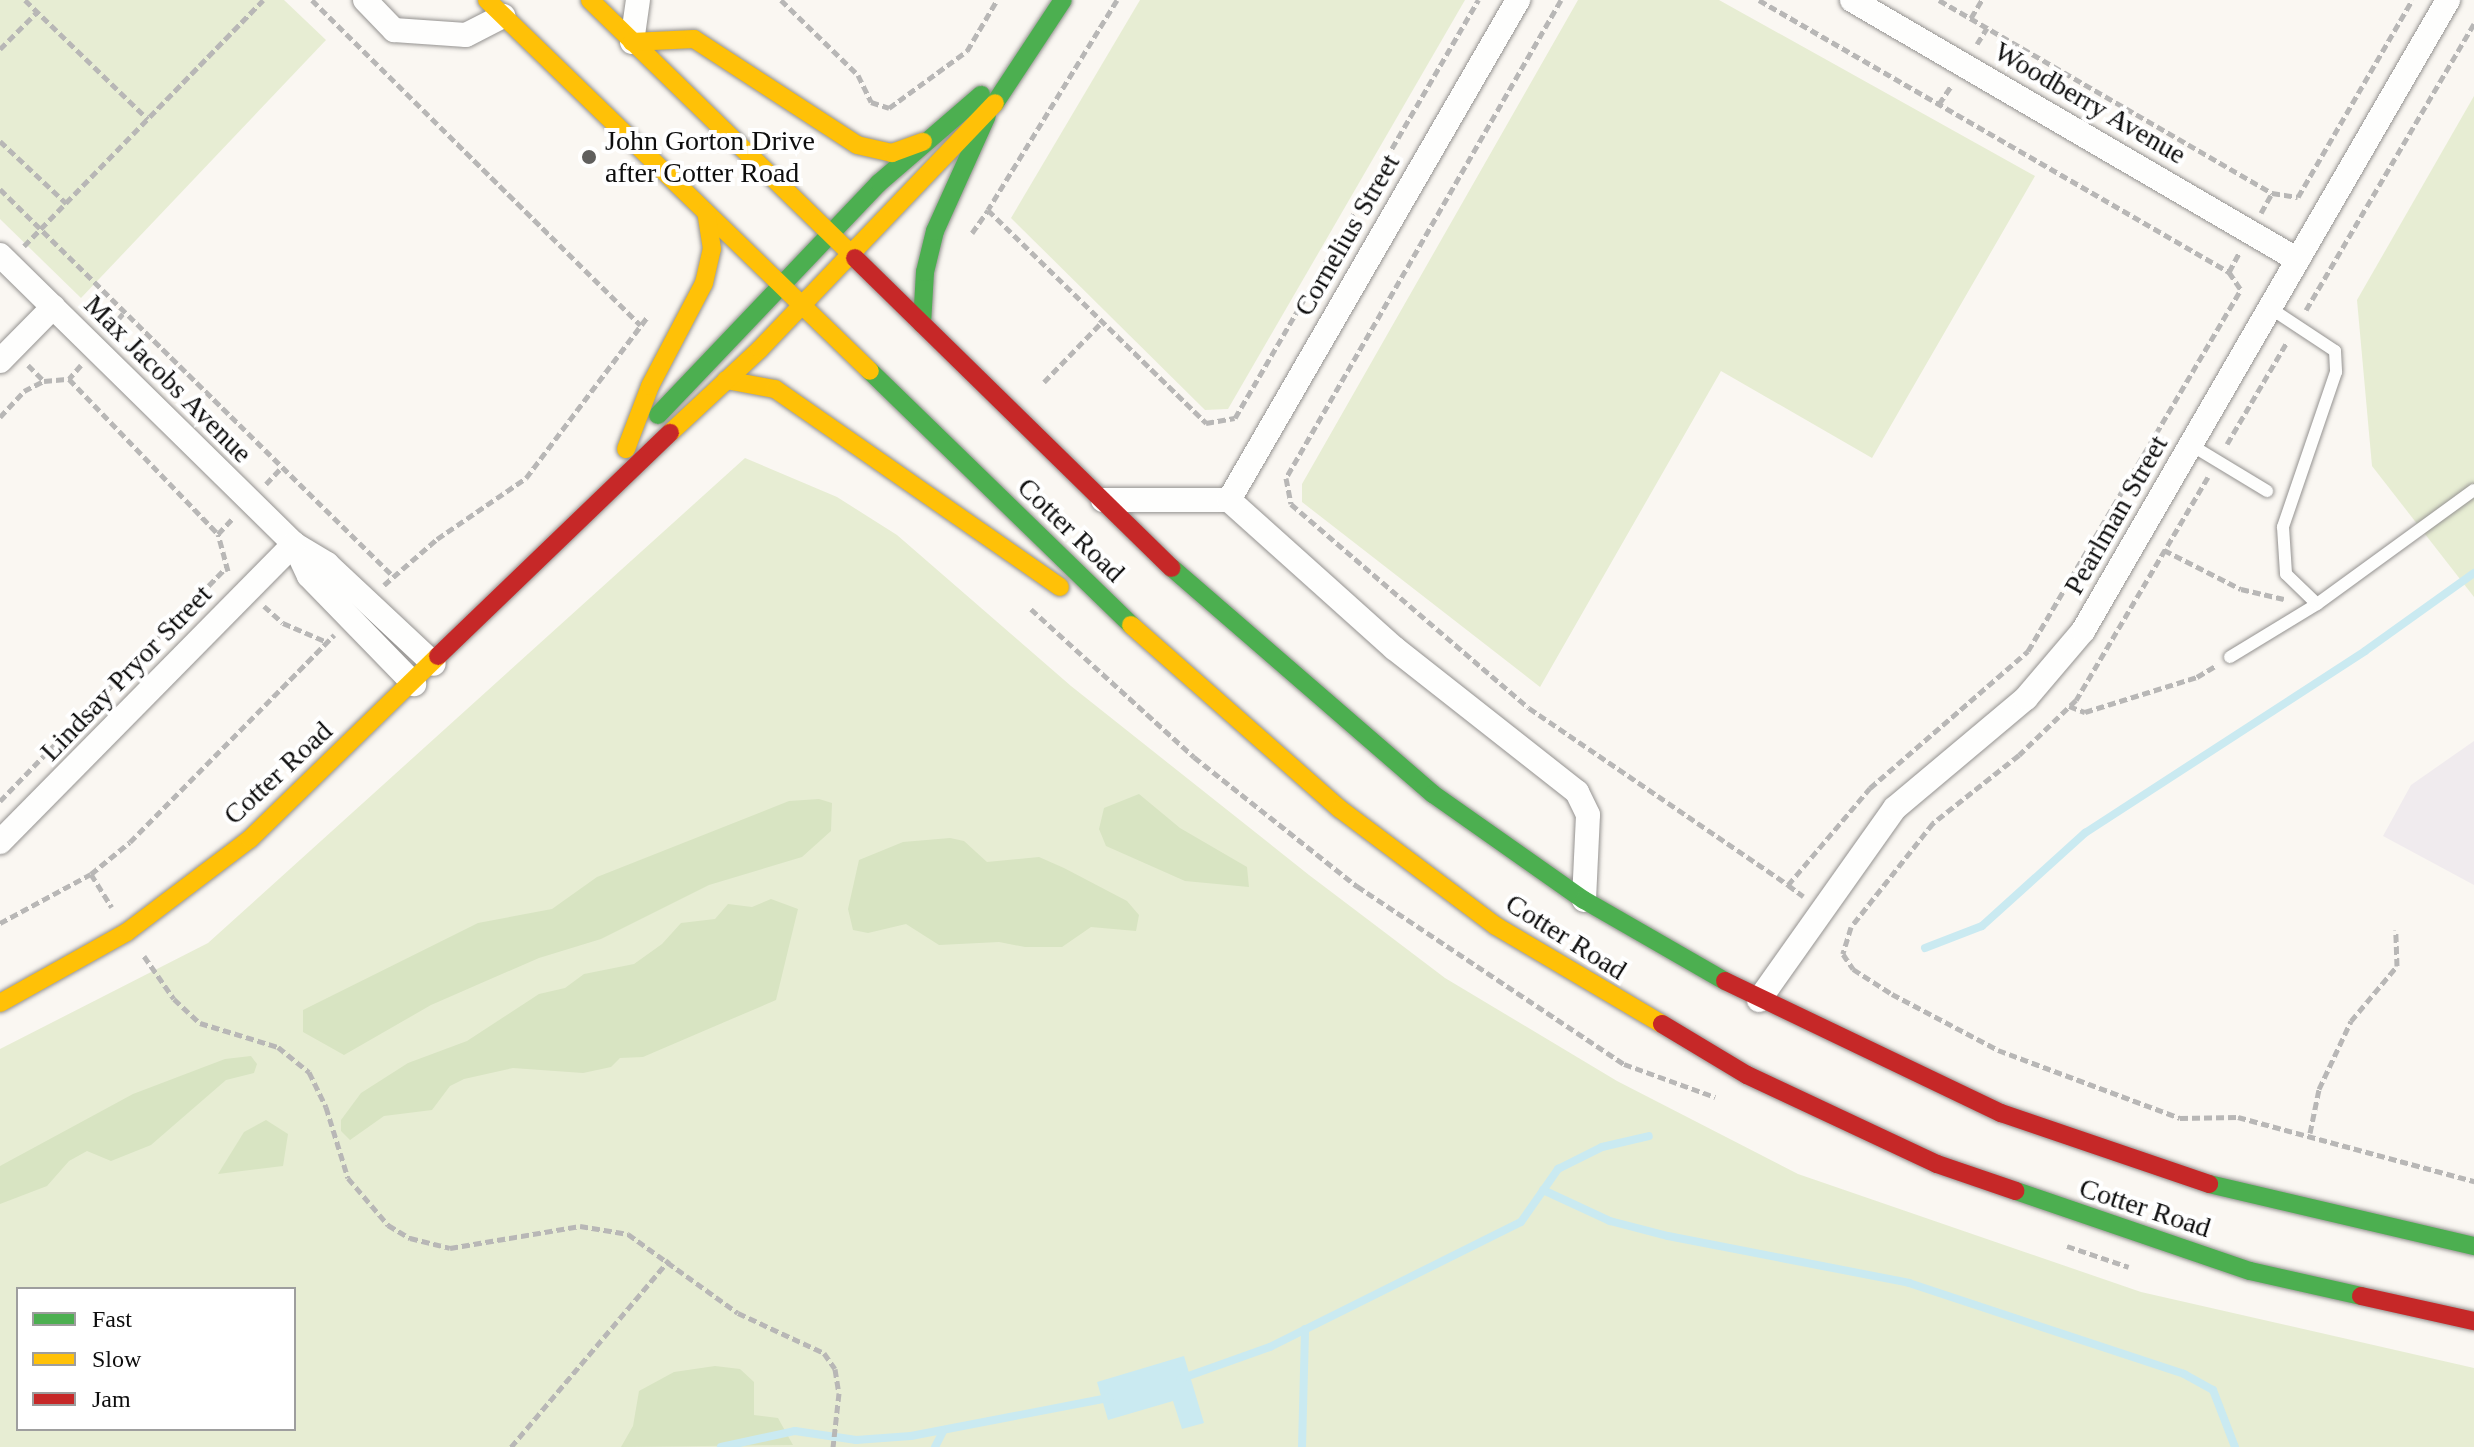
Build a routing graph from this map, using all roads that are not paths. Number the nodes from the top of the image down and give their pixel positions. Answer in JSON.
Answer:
{"nodes":[{"id":1,"x":365,"y":0,"type":"edge"},
{"id":2,"x":590,"y":0,"type":"edge"},
{"id":3,"x":638,"y":0,"type":"edge"},
{"id":4,"x":1063,"y":0,"type":"edge"},
{"id":5,"x":1518,"y":0,"type":"edge"},
{"id":6,"x":1852,"y":0,"type":"edge"},
{"id":7,"x":2448,"y":0,"type":"edge"},
{"id":8,"x":495,"y":8,"type":"edge"},
{"id":9,"x":632,"y":42,"type":"junction"},
{"id":10,"x":1034,"y":51,"type":"junction"},
{"id":11,"x":987,"y":116,"type":"junction"},
{"id":12,"x":923,"y":142,"type":"junction"},
{"id":13,"x":706,"y":213,"type":"junction"},
{"id":14,"x":833,"y":236,"type":"junction"},
{"id":15,"x":853,"y":255,"type":"junction"},
{"id":16,"x":4,"y":259,"type":"edge"},
{"id":17,"x":2298,"y":260,"type":"junction"},
{"id":18,"x":780,"y":288,"type":"junction"},
{"id":19,"x":53,"y":307,"type":"junction"},
{"id":20,"x":801,"y":307,"type":"junction"},
{"id":21,"x":2270,"y":308,"type":"junction"},
{"id":22,"x":922,"y":324,"type":"junction"},
{"id":23,"x":0,"y":361,"type":"edge"},
{"id":24,"x":726,"y":380,"type":"junction"},
{"id":25,"x":2191,"y":445,"type":"junction"},
{"id":26,"x":626,"y":449,"type":"junction"},
{"id":27,"x":2474,"y":490,"type":"edge"},
{"id":28,"x":2267,"y":491,"type":"dead end"},
{"id":29,"x":1103,"y":500,"type":"junction"},
{"id":30,"x":1229,"y":500,"type":"junction"},
{"id":31,"x":558,"y":537,"type":"junction"},
{"id":32,"x":294,"y":544,"type":"junction"},
{"id":33,"x":1077,"y":604,"type":"dead end"},
{"id":34,"x":2317,"y":604,"type":"junction"},
{"id":35,"x":2230,"y":657,"type":"road end"},
{"id":36,"x":434,"y":664,"type":"junction"},
{"id":37,"x":414,"y":684,"type":"junction"},
{"id":38,"x":0,"y":842,"type":"edge"},
{"id":39,"x":1584,"y":900,"type":"junction"},
{"id":40,"x":1442,"y":911,"type":"dead end"},
{"id":41,"x":1496,"y":926,"type":"junction"},
{"id":42,"x":1759,"y":1000,"type":"junction"},
{"id":43,"x":0,"y":1003,"type":"edge"},
{"id":44,"x":2474,"y":1246,"type":"edge"},
{"id":45,"x":2474,"y":1321,"type":"edge"}],
"edges":[{"from":1,"to":8,"type":"street"},
{"from":2,"to":9,"type":"main road"},
{"from":3,"to":9,"type":"street"},
{"from":4,"to":10,"type":"main road"},
{"from":5,"to":30,"type":"street","name":"Cornelius Street"},
{"from":6,"to":17,"type":"street","name":"Woodberry Avenue"},
{"from":7,"to":17,"type":"street","name":"Pearlman Street"},
{"from":8,"to":13,"type":"main road"},
{"from":9,"to":12,"type":"main road"},
{"from":9,"to":14,"type":"main road"},
{"from":10,"to":11,"type":"main road"},
{"from":10,"to":12,"type":"main road"},
{"from":11,"to":15,"type":"main road"},
{"from":11,"to":22,"type":"main road"},
{"from":12,"to":14,"type":"main road"},
{"from":13,"to":18,"type":"main road"},
{"from":13,"to":26,"type":"main road"},
{"from":14,"to":15,"type":"main road","name":"Cotter Road"},
{"from":14,"to":18,"type":"main road","name":"Cotter Road"},
{"from":15,"to":20,"type":"main road","name":"Cotter Road"},
{"from":15,"to":22,"type":"main road","name":"Cotter Road"},
{"from":16,"to":19,"type":"street","name":"Max Jacobs Avenue"},
{"from":17,"to":21,"type":"street","name":"Pearlman Street"},
{"from":18,"to":20,"type":"main road","name":"Cotter Road"},
{"from":18,"to":26,"type":"main road","name":"Cotter Road"},
{"from":19,"to":23,"type":"street"},
{"from":19,"to":32,"type":"street","name":"Max Jacobs Avenue"},
{"from":20,"to":24,"type":"main road","name":"Cotter Road"},
{"from":20,"to":41,"type":"main road","name":"Cotter Road"},
{"from":21,"to":25,"type":"street","name":"Pearlman Street"},
{"from":21,"to":34,"type":"lane"},
{"from":22,"to":29,"type":"main road","name":"Cotter Road"},
{"from":24,"to":31,"type":"main road","name":"Cotter Road"},
{"from":24,"to":33,"type":"main road"},
{"from":25,"to":28,"type":"lane"},
{"from":25,"to":42,"type":"street","name":"Pearlman Street"},
{"from":26,"to":31,"type":"main road","name":"Cotter Road"},
{"from":27,"to":34,"type":"lane"},
{"from":29,"to":30,"type":"street"},
{"from":29,"to":39,"type":"main road","name":"Cotter Road"},
{"from":30,"to":39,"type":"street"},
{"from":31,"to":36,"type":"main road","name":"Cotter Road"},
{"from":32,"to":36,"type":"street","name":"Max Jacobs Avenue"},
{"from":32,"to":37,"type":"street","name":"Max Jacobs Avenue"},
{"from":32,"to":38,"type":"street","name":"Lindsay Pryor Street"},
{"from":34,"to":35,"type":"lane"},
{"from":36,"to":37,"type":"main road","name":"Cotter Road"},
{"from":37,"to":43,"type":"main road","name":"Cotter Road"},
{"from":39,"to":42,"type":"main road","name":"Cotter Road"},
{"from":40,"to":41,"type":"main road"},
{"from":41,"to":45,"type":"main road","name":"Cotter Road"},
{"from":42,"to":44,"type":"main road","name":"Cotter Road"}]}
